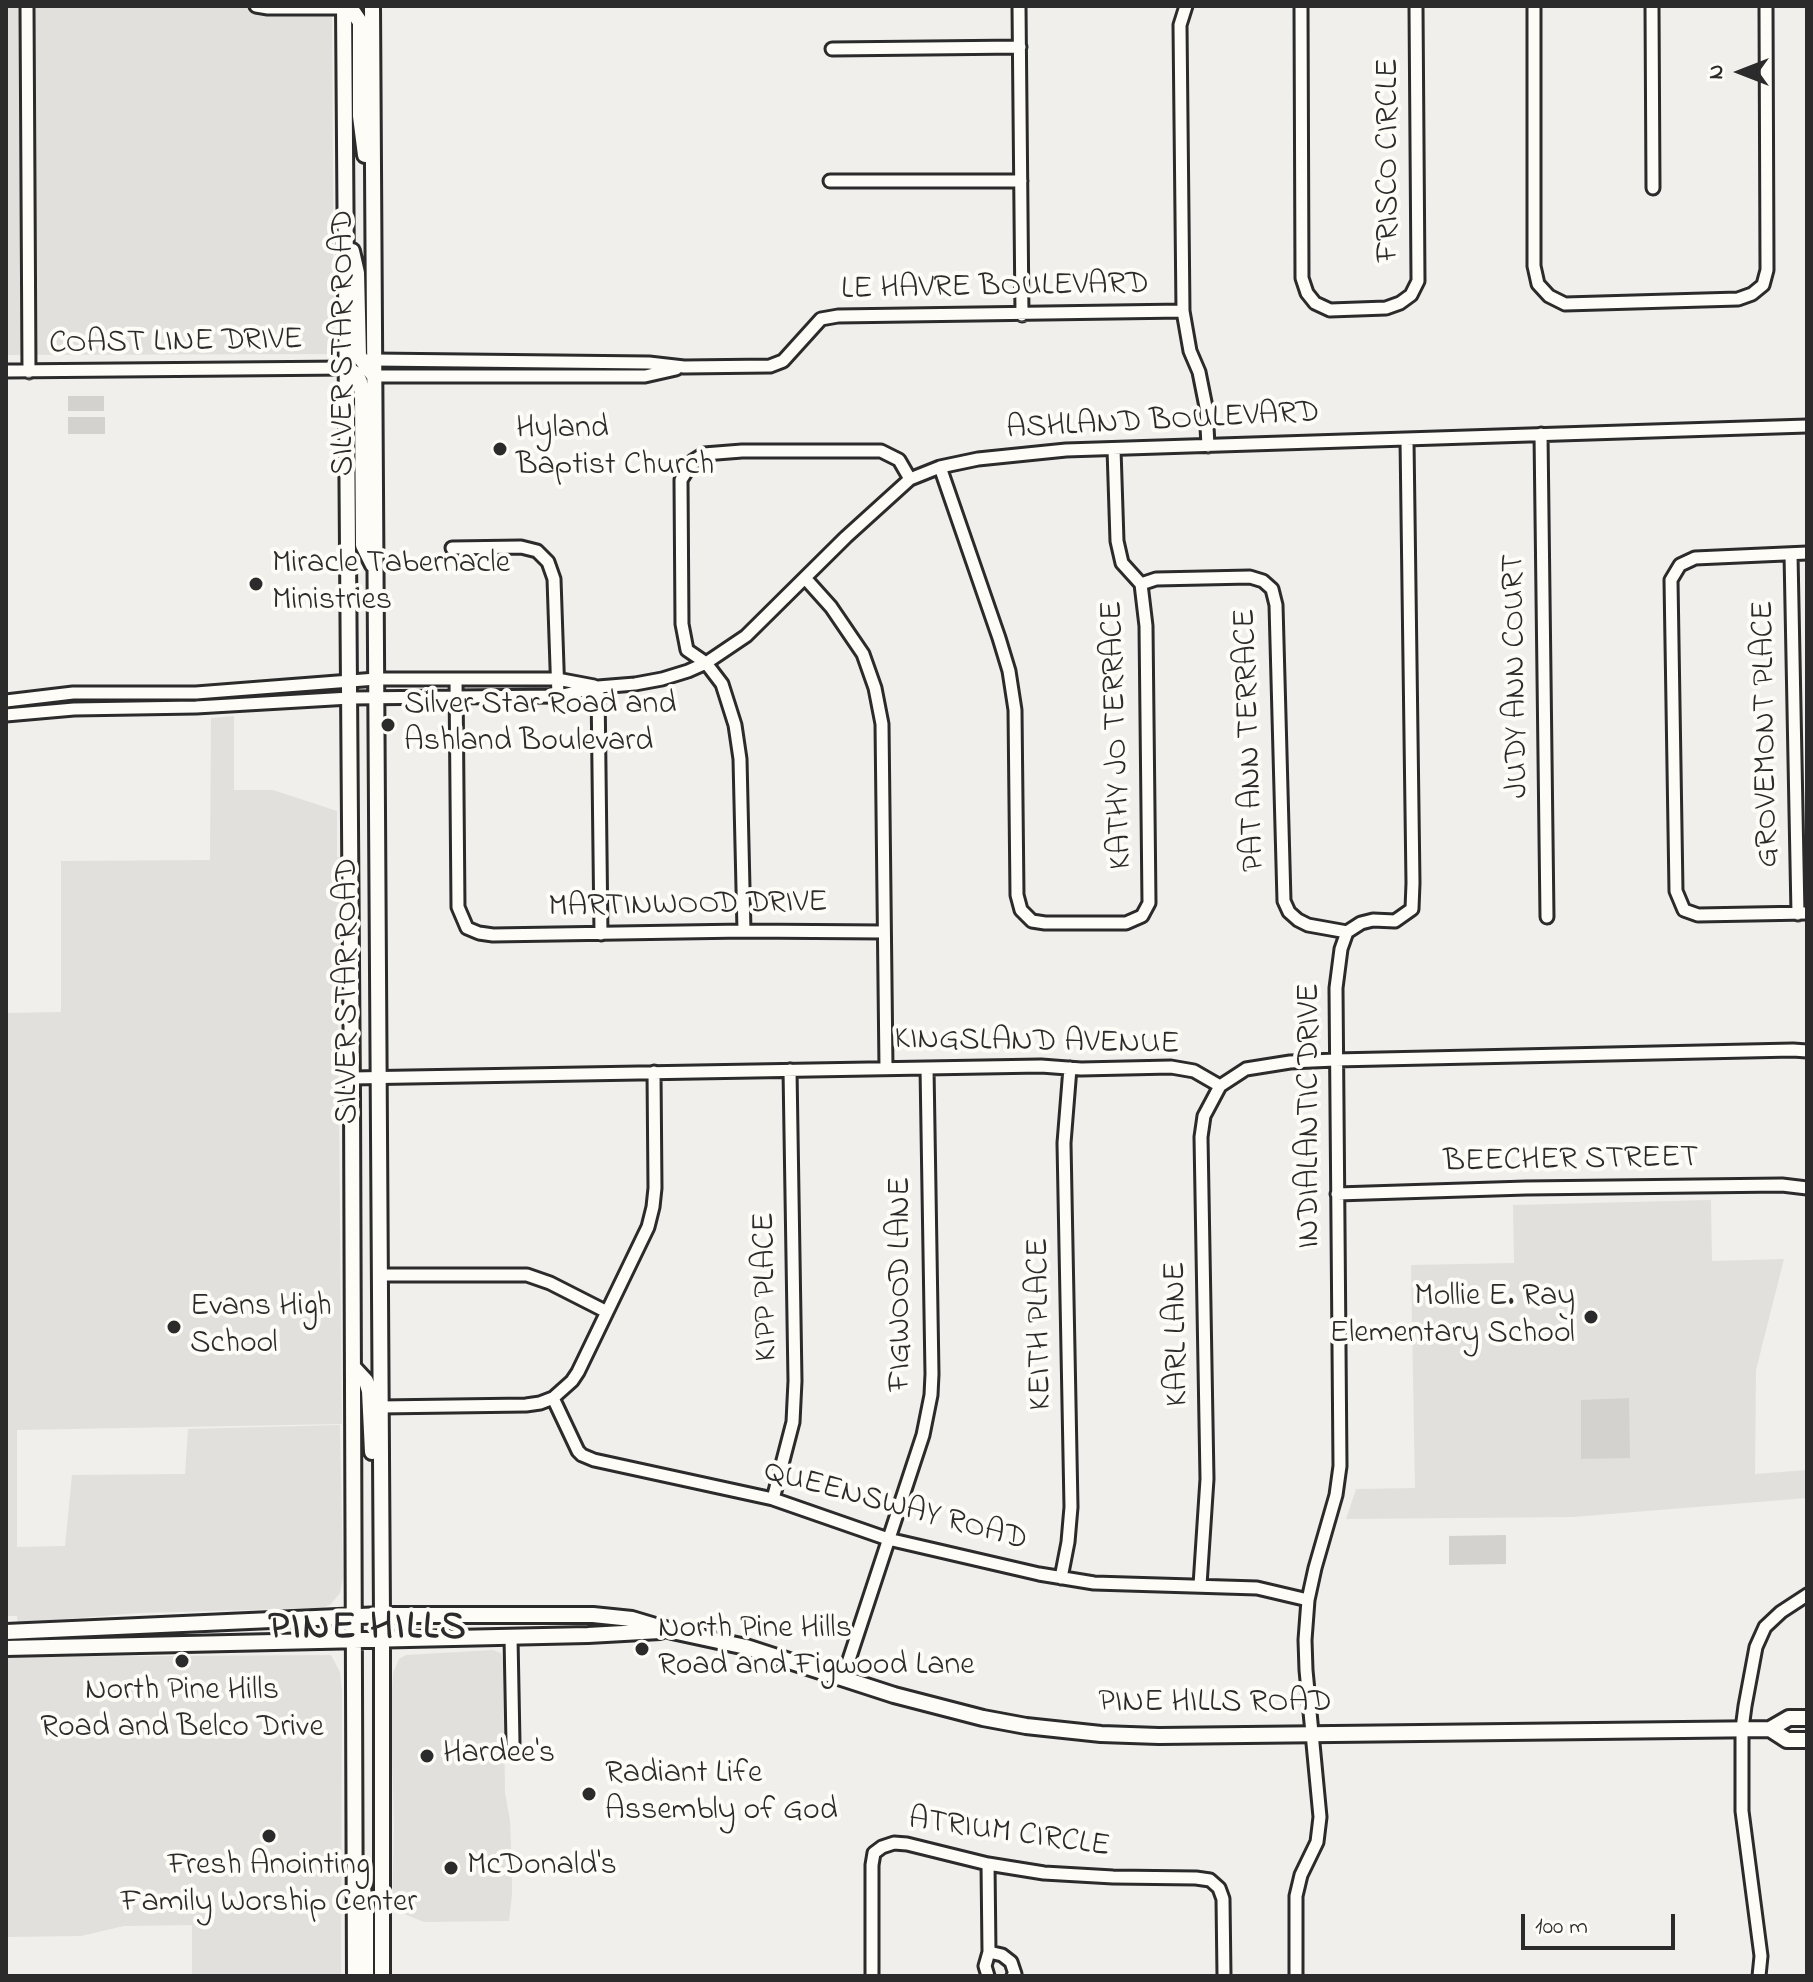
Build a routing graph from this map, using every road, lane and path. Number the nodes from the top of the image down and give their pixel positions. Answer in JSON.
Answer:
{"nodes":[{"id":1,"x":27,"y":6,"type":"edge"},
{"id":2,"x":256,"y":6,"type":"edge"},
{"id":3,"x":372,"y":6,"type":"edge"},
{"id":4,"x":1019,"y":6,"type":"edge"},
{"id":5,"x":1186,"y":6,"type":"edge"},
{"id":6,"x":1301,"y":6,"type":"edge"},
{"id":7,"x":1416,"y":6,"type":"edge"},
{"id":8,"x":1534,"y":6,"type":"edge"},
{"id":9,"x":1652,"y":6,"type":"edge"},
{"id":10,"x":1766,"y":6,"type":"edge"},
{"id":11,"x":344,"y":7,"type":"edge"},
{"id":12,"x":1020,"y":47,"type":"junction"},
{"id":13,"x":832,"y":49,"type":"dead end"},
{"id":14,"x":830,"y":181,"type":"dead end"},
{"id":15,"x":1021,"y":181,"type":"junction"},
{"id":16,"x":1653,"y":188,"type":"dead end"},
{"id":17,"x":346,"y":223,"type":"junction"},
{"id":18,"x":373,"y":227,"type":"junction"},
{"id":19,"x":1183,"y":311,"type":"junction"},
{"id":20,"x":1022,"y":315,"type":"junction"},
{"id":21,"x":347,"y":368,"type":"junction"},
{"id":22,"x":374,"y":368,"type":"junction"},
{"id":23,"x":6,"y":371,"type":"edge"},
{"id":24,"x":29,"y":372,"type":"junction"},
{"id":25,"x":1807,"y":426,"type":"edge"},
{"id":26,"x":1541,"y":434,"type":"junction"},
{"id":27,"x":1407,"y":440,"type":"junction"},
{"id":28,"x":1208,"y":446,"type":"junction"},
{"id":29,"x":1114,"y":449,"type":"junction"},
{"id":30,"x":940,"y":467,"type":"junction"},
{"id":31,"x":910,"y":479,"type":"junction"},
{"id":32,"x":452,"y":548,"type":"dead end"},
{"id":33,"x":1807,"y":553,"type":"edge"},
{"id":34,"x":1791,"y":554,"type":"junction"},
{"id":35,"x":375,"y":569,"type":"junction"},
{"id":36,"x":805,"y":578,"type":"junction"},
{"id":37,"x":1141,"y":584,"type":"junction"},
{"id":38,"x":706,"y":663,"type":"junction"},
{"id":39,"x":376,"y":679,"type":"junction"},
{"id":40,"x":456,"y":679,"type":"junction"},
{"id":41,"x":557,"y":679,"type":"junction"},
{"id":42,"x":349,"y":680,"type":"junction"},
{"id":43,"x":598,"y":687,"type":"junction"},
{"id":44,"x":558,"y":696,"type":"junction"},
{"id":45,"x":376,"y":697,"type":"junction"},
{"id":46,"x":350,"y":698,"type":"junction"},
{"id":47,"x":457,"y":698,"type":"junction"},
{"id":48,"x":6,"y":701,"type":"edge"},
{"id":49,"x":6,"y":715,"type":"edge"},
{"id":50,"x":1802,"y":914,"type":"edge"},
{"id":51,"x":1547,"y":917,"type":"dead end"},
{"id":52,"x":744,"y":931,"type":"junction"},
{"id":53,"x":884,"y":932,"type":"junction"},
{"id":54,"x":1347,"y":932,"type":"junction"},
{"id":55,"x":601,"y":934,"type":"junction"},
{"id":56,"x":1807,"y":1051,"type":"edge"},
{"id":57,"x":1335,"y":1060,"type":"junction"},
{"id":58,"x":886,"y":1068,"type":"junction"},
{"id":59,"x":927,"y":1068,"type":"junction"},
{"id":60,"x":1070,"y":1068,"type":"junction"},
{"id":61,"x":790,"y":1070,"type":"junction"},
{"id":62,"x":654,"y":1072,"type":"junction"},
{"id":63,"x":379,"y":1077,"type":"junction"},
{"id":64,"x":352,"y":1078,"type":"junction"},
{"id":65,"x":1220,"y":1086,"type":"junction"},
{"id":66,"x":1807,"y":1188,"type":"edge"},
{"id":67,"x":1337,"y":1194,"type":"junction"},
{"id":68,"x":379,"y":1275,"type":"junction"},
{"id":69,"x":607,"y":1312,"type":"junction"},
{"id":70,"x":354,"y":1368,"type":"junction"},
{"id":71,"x":553,"y":1398,"type":"junction"},
{"id":72,"x":380,"y":1407,"type":"junction"},
{"id":73,"x":773,"y":1499,"type":"junction"},
{"id":74,"x":381,"y":1536,"type":"junction"},
{"id":75,"x":888,"y":1539,"type":"junction"},
{"id":76,"x":1061,"y":1578,"type":"junction"},
{"id":77,"x":1200,"y":1585,"type":"junction"},
{"id":78,"x":1807,"y":1595,"type":"edge"},
{"id":79,"x":1308,"y":1600,"type":"junction"},
{"id":80,"x":382,"y":1615,"type":"junction"},
{"id":81,"x":355,"y":1617,"type":"junction"},
{"id":82,"x":672,"y":1631,"type":"junction"},
{"id":83,"x":6,"y":1632,"type":"edge"},
{"id":84,"x":511,"y":1637,"type":"junction"},
{"id":85,"x":382,"y":1640,"type":"junction"},
{"id":86,"x":354,"y":1641,"type":"junction"},
{"id":87,"x":6,"y":1648,"type":"edge"},
{"id":88,"x":843,"y":1678,"type":"junction"},
{"id":89,"x":1807,"y":1718,"type":"edge"},
{"id":90,"x":1742,"y":1729,"type":"junction"},
{"id":91,"x":1770,"y":1729,"type":"junction"},
{"id":92,"x":1312,"y":1734,"type":"junction"},
{"id":93,"x":1807,"y":1740,"type":"edge"},
{"id":94,"x":513,"y":1743,"type":"dead end"},
{"id":95,"x":355,"y":1846,"type":"junction"},
{"id":96,"x":988,"y":1864,"type":"junction"},
{"id":97,"x":989,"y":1952,"type":"junction"},
{"id":98,"x":355,"y":1976,"type":"edge"},
{"id":99,"x":366,"y":1976,"type":"edge"},
{"id":100,"x":382,"y":1976,"type":"edge"},
{"id":101,"x":872,"y":1976,"type":"edge"},
{"id":102,"x":988,"y":1976,"type":"edge"},
{"id":103,"x":1013,"y":1976,"type":"edge"},
{"id":104,"x":1224,"y":1976,"type":"edge"},
{"id":105,"x":1296,"y":1976,"type":"edge"},
{"id":106,"x":1759,"y":1976,"type":"edge"}],
"edges":[{"from":1,"to":24,"type":"street"},
{"from":2,"to":11,"type":"street"},
{"from":3,"to":18,"type":"main road","name":"SILVER STAR ROAD"},
{"from":4,"to":12,"type":"street"},
{"from":5,"to":19,"type":"street"},
{"from":6,"to":7,"type":"street","name":"FRISCO CIRCLE"},
{"from":8,"to":10,"type":"street"},
{"from":9,"to":16,"type":"street"},
{"from":11,"to":17,"type":"main road","name":"SILVER STAR ROAD"},
{"from":11,"to":18,"type":"main road"},
{"from":12,"to":13,"type":"street"},
{"from":12,"to":15,"type":"street"},
{"from":14,"to":15,"type":"street"},
{"from":15,"to":20,"type":"street"},
{"from":17,"to":21,"type":"main road","name":"SILVER STAR ROAD"},
{"from":17,"to":22,"type":"main road"},
{"from":18,"to":22,"type":"main road","name":"SILVER STAR ROAD"},
{"from":19,"to":20,"type":"street","name":"LE HAVRE BOULEVARD"},
{"from":19,"to":28,"type":"street"},
{"from":20,"to":22,"type":"street","name":"LE HAVRE BOULEVARD"},
{"from":21,"to":24,"type":"street","name":"COAST LINE DRIVE"},
{"from":21,"to":35,"type":"main road"},
{"from":21,"to":42,"type":"main road","name":"SILVER STAR ROAD"},
{"from":22,"to":35,"type":"main road","name":"SILVER STAR ROAD"},
{"from":23,"to":24,"type":"street","name":"COAST LINE DRIVE"},
{"from":25,"to":26,"type":"street","name":"ASHLAND BOULEVARD"},
{"from":26,"to":27,"type":"street","name":"ASHLAND BOULEVARD"},
{"from":26,"to":51,"type":"street","name":"JUDY ANN COURT"},
{"from":27,"to":28,"type":"street","name":"ASHLAND BOULEVARD"},
{"from":27,"to":54,"type":"street"},
{"from":28,"to":29,"type":"street","name":"ASHLAND BOULEVARD"},
{"from":29,"to":30,"type":"street","name":"ASHLAND BOULEVARD"},
{"from":29,"to":37,"type":"street","name":"KATHY JO TERRACE"},
{"from":30,"to":31,"type":"street","name":"ASHLAND BOULEVARD"},
{"from":30,"to":37,"type":"street","name":"KATHY JO TERRACE"},
{"from":31,"to":36,"type":"street","name":"ASHLAND BOULEVARD"},
{"from":31,"to":38,"type":"street"},
{"from":32,"to":41,"type":"street"},
{"from":33,"to":34,"type":"street"},
{"from":34,"to":50,"type":"street","name":"GROVEMONT PLACE"},
{"from":34,"to":50,"type":"street"},
{"from":35,"to":39,"type":"main road","name":"SILVER STAR ROAD"},
{"from":36,"to":38,"type":"street","name":"ASHLAND BOULEVARD"},
{"from":36,"to":53,"type":"street"},
{"from":37,"to":54,"type":"street","name":"PAT ANN TERRACE"},
{"from":38,"to":43,"type":"street","name":"ASHLAND BOULEVARD"},
{"from":38,"to":52,"type":"street"},
{"from":39,"to":40,"type":"street","name":"ASHLAND BOULEVARD"},
{"from":39,"to":42,"type":"street","name":"ASHLAND BOULEVARD"},
{"from":39,"to":45,"type":"main road","name":"SILVER STAR ROAD"},
{"from":40,"to":41,"type":"street","name":"ASHLAND BOULEVARD"},
{"from":40,"to":47,"type":"street"},
{"from":41,"to":43,"type":"street","name":"ASHLAND BOULEVARD"},
{"from":41,"to":44,"type":"street"},
{"from":42,"to":46,"type":"main road","name":"SILVER STAR ROAD"},
{"from":42,"to":48,"type":"street","name":"ASHLAND BOULEVARD"},
{"from":43,"to":44,"type":"street","name":"ASHLAND BOULEVARD"},
{"from":43,"to":55,"type":"street"},
{"from":44,"to":47,"type":"street","name":"ASHLAND BOULEVARD"},
{"from":45,"to":46,"type":"street","name":"ASHLAND BOULEVARD"},
{"from":45,"to":47,"type":"street","name":"ASHLAND BOULEVARD"},
{"from":45,"to":63,"type":"main road","name":"SILVER STAR ROAD"},
{"from":46,"to":49,"type":"street","name":"ASHLAND BOULEVARD"},
{"from":46,"to":64,"type":"main road","name":"SILVER STAR ROAD"},
{"from":47,"to":55,"type":"street","name":"MARTINWOOD DRIVE"},
{"from":52,"to":53,"type":"street","name":"MARTINWOOD DRIVE"},
{"from":52,"to":55,"type":"street","name":"MARTINWOOD DRIVE"},
{"from":53,"to":58,"type":"street"},
{"from":54,"to":57,"type":"street","name":"INDIALANTIC DRIVE"},
{"from":56,"to":57,"type":"street","name":"KINGSLAND AVENUE"},
{"from":57,"to":65,"type":"street","name":"KINGSLAND AVENUE"},
{"from":57,"to":67,"type":"street","name":"INDIALANTIC DRIVE"},
{"from":58,"to":59,"type":"street","name":"KINGSLAND AVENUE"},
{"from":58,"to":61,"type":"street","name":"KINGSLAND AVENUE"},
{"from":59,"to":60,"type":"street","name":"KINGSLAND AVENUE"},
{"from":59,"to":75,"type":"street","name":"FIGWOOD LANE"},
{"from":60,"to":65,"type":"street","name":"KINGSLAND AVENUE"},
{"from":60,"to":76,"type":"street","name":"KEITH PLACE"},
{"from":61,"to":62,"type":"street","name":"KINGSLAND AVENUE"},
{"from":61,"to":73,"type":"street","name":"KIPP PLACE"},
{"from":62,"to":63,"type":"street","name":"KINGSLAND AVENUE"},
{"from":62,"to":69,"type":"street"},
{"from":63,"to":64,"type":"street","name":"KINGSLAND AVENUE"},
{"from":63,"to":68,"type":"main road","name":"SILVER STAR ROAD"},
{"from":64,"to":70,"type":"main road","name":"SILVER STAR ROAD"},
{"from":65,"to":77,"type":"street","name":"KARL LANE"},
{"from":66,"to":67,"type":"street","name":"BEECHER STREET"},
{"from":67,"to":79,"type":"street","name":"INDIALANTIC DRIVE"},
{"from":68,"to":69,"type":"street"},
{"from":68,"to":72,"type":"main road","name":"SILVER STAR ROAD"},
{"from":69,"to":71,"type":"street"},
{"from":70,"to":74,"type":"main road"},
{"from":70,"to":81,"type":"main road","name":"SILVER STAR ROAD"},
{"from":71,"to":72,"type":"street"},
{"from":71,"to":73,"type":"street","name":"QUEENSWAY ROAD"},
{"from":72,"to":74,"type":"main road","name":"SILVER STAR ROAD"},
{"from":73,"to":75,"type":"street","name":"QUEENSWAY ROAD"},
{"from":74,"to":80,"type":"main road","name":"SILVER STAR ROAD"},
{"from":75,"to":76,"type":"street","name":"QUEENSWAY ROAD"},
{"from":75,"to":88,"type":"street","name":"FIGWOOD LANE"},
{"from":76,"to":77,"type":"street","name":"QUEENSWAY ROAD"},
{"from":77,"to":79,"type":"street","name":"QUEENSWAY ROAD"},
{"from":78,"to":90,"type":"street"},
{"from":79,"to":92,"type":"street","name":"INDIALANTIC DRIVE"},
{"from":80,"to":81,"type":"main road","name":"PINE HILLS ROAD"},
{"from":80,"to":82,"type":"main road","name":"PINE HILLS ROAD"},
{"from":80,"to":85,"type":"main road","name":"SILVER STAR ROAD"},
{"from":81,"to":83,"type":"main road","name":"PINE HILLS ROAD"},
{"from":81,"to":86,"type":"main road","name":"SILVER STAR ROAD"},
{"from":82,"to":84,"type":"main road","name":"PINE HILLS ROAD"},
{"from":82,"to":88,"type":"main road","name":"PINE HILLS ROAD"},
{"from":84,"to":85,"type":"main road","name":"PINE HILLS ROAD"},
{"from":84,"to":94,"type":"street"},
{"from":85,"to":86,"type":"main road","name":"PINE HILLS ROAD"},
{"from":85,"to":100,"type":"main road","name":"SILVER STAR ROAD"},
{"from":86,"to":87,"type":"main road","name":"PINE HILLS ROAD"},
{"from":86,"to":95,"type":"main road","name":"SILVER STAR ROAD"},
{"from":88,"to":92,"type":"main road","name":"PINE HILLS ROAD"},
{"from":89,"to":91,"type":"main road","name":"PINE HILLS ROAD"},
{"from":90,"to":91,"type":"main road","name":"PINE HILLS ROAD"},
{"from":90,"to":92,"type":"main road","name":"PINE HILLS ROAD"},
{"from":90,"to":106,"type":"street"},
{"from":91,"to":93,"type":"main road","name":"PINE HILLS ROAD"},
{"from":92,"to":105,"type":"street","name":"INDIALANTIC DRIVE"},
{"from":95,"to":98,"type":"main road","name":"SILVER STAR ROAD"},
{"from":95,"to":99,"type":"main road"},
{"from":96,"to":97,"type":"street"},
{"from":96,"to":101,"type":"street","name":"ATRIUM CIRCLE"},
{"from":96,"to":104,"type":"street","name":"ATRIUM CIRCLE"},
{"from":97,"to":102,"type":"street"},
{"from":97,"to":103,"type":"street"}]}
